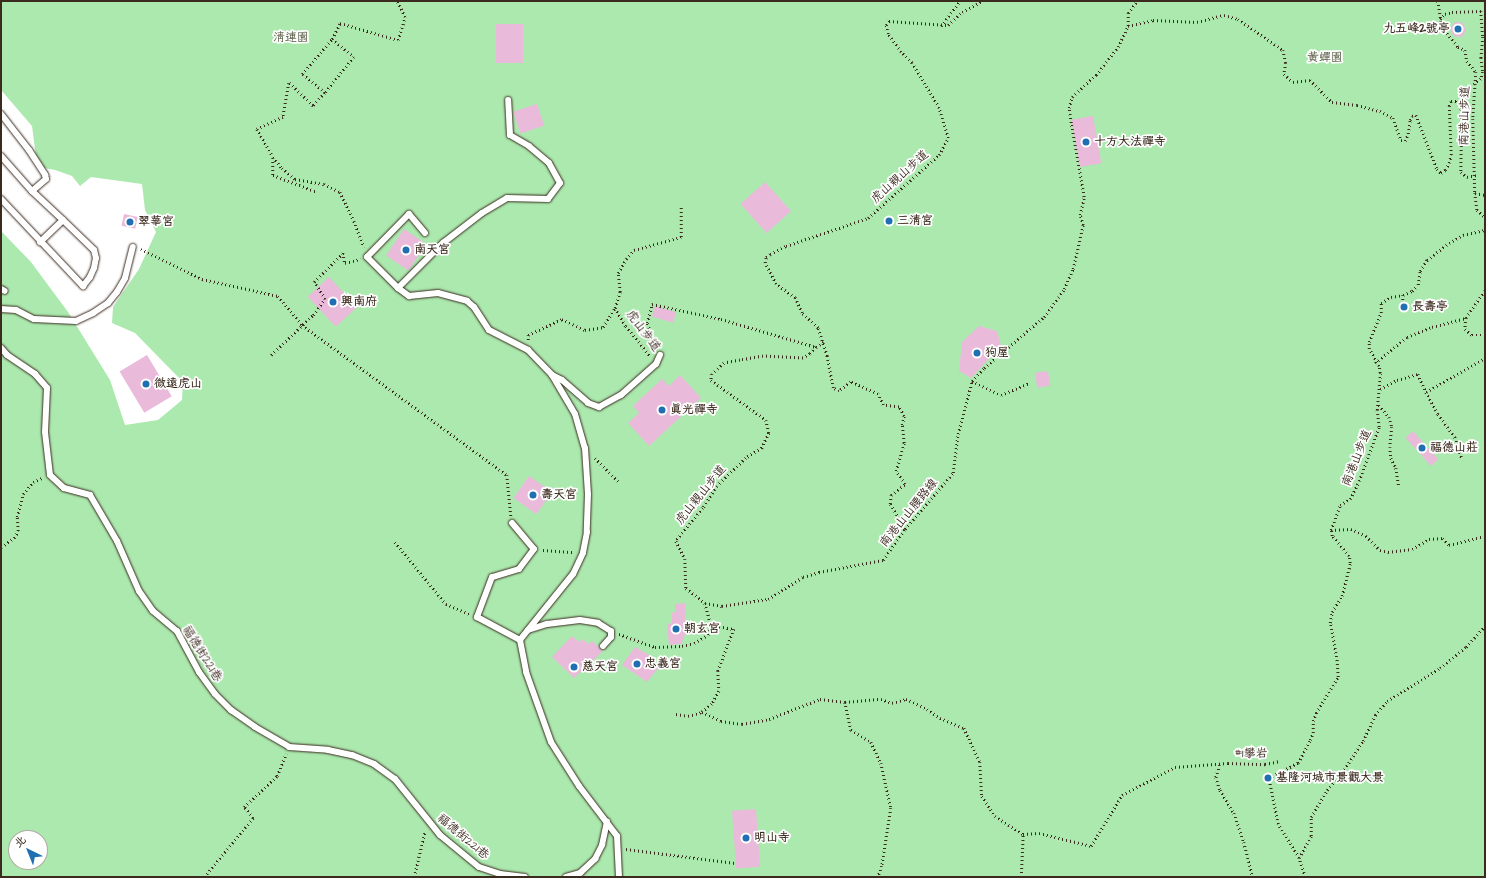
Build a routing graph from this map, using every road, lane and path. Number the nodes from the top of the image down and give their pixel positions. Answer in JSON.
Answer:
{"nodes":[{"id":1,"x":398,"y":1,"type":"edge"},
{"id":2,"x":960,"y":1,"type":"edge"},
{"id":3,"x":983,"y":1,"type":"edge"},
{"id":4,"x":1137,"y":1,"type":"edge"},
{"id":5,"x":1438,"y":1,"type":"edge"},
{"id":6,"x":1483,"y":11,"type":"edge"},
{"id":7,"x":1440,"y":20,"type":"junction"},
{"id":8,"x":941,"y":26,"type":"junction"},
{"id":9,"x":1128,"y":26,"type":"junction"},
{"id":10,"x":332,"y":38,"type":"junction"},
{"id":11,"x":1474,"y":84,"type":"junction"},
{"id":12,"x":325,"y":93,"type":"junction"},
{"id":13,"x":508,"y":100,"type":"dead end"},
{"id":14,"x":1,"y":114,"type":"edge"},
{"id":15,"x":1,"y":156,"type":"edge"},
{"id":16,"x":274,"y":157,"type":"junction"},
{"id":17,"x":1476,"y":175,"type":"junction"},
{"id":18,"x":32,"y":191,"type":"junction"},
{"id":19,"x":317,"y":192,"type":"dead end"},
{"id":20,"x":1475,"y":193,"type":"junction"},
{"id":21,"x":1485,"y":195,"type":"edge"},
{"id":22,"x":1,"y":199,"type":"edge"},
{"id":23,"x":681,"y":206,"type":"dead end"},
{"id":24,"x":1485,"y":217,"type":"edge"},
{"id":25,"x":63,"y":220,"type":"junction"},
{"id":26,"x":1485,"y":230,"type":"edge"},
{"id":27,"x":425,"y":232,"type":"dead end"},
{"id":28,"x":40,"y":242,"type":"junction"},
{"id":29,"x":133,"y":247,"type":"joint"},
{"id":30,"x":368,"y":257,"type":"junction"},
{"id":31,"x":398,"y":288,"type":"junction"},
{"id":32,"x":1485,"y":291,"type":"edge"},
{"id":33,"x":1403,"y":295,"type":"junction"},
{"id":34,"x":1403,"y":302,"type":"dead end"},
{"id":35,"x":615,"y":308,"type":"junction"},
{"id":36,"x":1,"y":309,"type":"edge"},
{"id":37,"x":1466,"y":318,"type":"junction"},
{"id":38,"x":302,"y":325,"type":"junction"},
{"id":39,"x":1485,"y":335,"type":"edge"},
{"id":40,"x":823,"y":342,"type":"junction"},
{"id":41,"x":816,"y":347,"type":"junction"},
{"id":42,"x":1,"y":348,"type":"edge"},
{"id":43,"x":528,"y":350,"type":"junction"},
{"id":44,"x":660,"y":354,"type":"joint"},
{"id":45,"x":271,"y":355,"type":"dead end"},
{"id":46,"x":1485,"y":358,"type":"edge"},
{"id":47,"x":1375,"y":363,"type":"junction"},
{"id":48,"x":656,"y":364,"type":"junction"},
{"id":49,"x":552,"y":375,"type":"junction"},
{"id":50,"x":972,"y":381,"type":"junction"},
{"id":51,"x":1029,"y":383,"type":"dead end"},
{"id":52,"x":1379,"y":389,"type":"junction"},
{"id":53,"x":1426,"y":392,"type":"junction"},
{"id":54,"x":1379,"y":405,"type":"junction"},
{"id":55,"x":585,"y":448,"type":"junction"},
{"id":56,"x":1462,"y":459,"type":"dead end"},
{"id":57,"x":50,"y":475,"type":"junction"},
{"id":58,"x":618,"y":481,"type":"dead end"},
{"id":59,"x":1398,"y":487,"type":"dead end"},
{"id":60,"x":512,"y":523,"type":"joint"},
{"id":61,"x":905,"y":529,"type":"junction"},
{"id":62,"x":1331,"y":530,"type":"junction"},
{"id":63,"x":1485,"y":536,"type":"edge"},
{"id":64,"x":395,"y":542,"type":"dead end"},
{"id":65,"x":1,"y":547,"type":"edge"},
{"id":66,"x":534,"y":549,"type":"junction"},
{"id":67,"x":583,"y":552,"type":"junction"},
{"id":68,"x":705,"y":603,"type":"junction"},
{"id":69,"x":477,"y":617,"type":"junction"},
{"id":70,"x":711,"y":625,"type":"junction"},
{"id":71,"x":1485,"y":626,"type":"edge"},
{"id":72,"x":528,"y":630,"type":"junction"},
{"id":73,"x":611,"y":631,"type":"junction"},
{"id":74,"x":520,"y":640,"type":"junction"},
{"id":75,"x":603,"y":646,"type":"dead end"},
{"id":76,"x":845,"y":702,"type":"junction"},
{"id":77,"x":702,"y":712,"type":"junction"},
{"id":78,"x":676,"y":714,"type":"dead end"},
{"id":79,"x":289,"y":747,"type":"junction"},
{"id":80,"x":1281,"y":761,"type":"dead end"},
{"id":81,"x":1220,"y":765,"type":"junction"},
{"id":82,"x":427,"y":820,"type":"junction"},
{"id":83,"x":607,"y":822,"type":"junction"},
{"id":84,"x":1023,"y":834,"type":"junction"},
{"id":85,"x":618,"y":848,"type":"junction"},
{"id":86,"x":1299,"y":858,"type":"junction"},
{"id":87,"x":735,"y":863,"type":"dead end"},
{"id":88,"x":204,"y":877,"type":"edge"},
{"id":89,"x":414,"y":877,"type":"edge"},
{"id":90,"x":525,"y":877,"type":"edge"},
{"id":91,"x":566,"y":877,"type":"edge"},
{"id":92,"x":619,"y":877,"type":"edge"},
{"id":93,"x":878,"y":877,"type":"edge"},
{"id":94,"x":1021,"y":877,"type":"edge"},
{"id":95,"x":1253,"y":877,"type":"edge"},
{"id":96,"x":1305,"y":877,"type":"edge"}],
"edges":[{"from":1,"to":10,"type":"path"},
{"from":2,"to":8,"type":"path"},
{"from":3,"to":8,"type":"path"},
{"from":4,"to":9,"type":"path","name":"南港山山腰路線"},
{"from":5,"to":7,"type":"path","name":"南港山步道"},
{"from":6,"to":7,"type":"path"},
{"from":6,"to":11,"type":"path"},
{"from":7,"to":11,"type":"path","name":"南港山步道"},
{"from":8,"to":40,"type":"path","name":"虎山親山步道"},
{"from":9,"to":17,"type":"path"},
{"from":9,"to":50,"type":"path","name":"南港山山腰路線"},
{"from":10,"to":12,"type":"path"},
{"from":10,"to":12,"type":"path"},
{"from":11,"to":17,"type":"path","name":"南港山步道"},
{"from":12,"to":16,"type":"path"},
{"from":13,"to":31,"type":"lane"},
{"from":14,"to":18,"type":"lane"},
{"from":15,"to":18,"type":"lane"},
{"from":16,"to":19,"type":"path"},
{"from":16,"to":30,"type":"path"},
{"from":17,"to":20,"type":"path","name":"南港山步道"},
{"from":18,"to":25,"type":"lane"},
{"from":20,"to":21,"type":"path"},
{"from":20,"to":24,"type":"path","name":"南港山步道"},
{"from":22,"to":28,"type":"lane"},
{"from":23,"to":35,"type":"path"},
{"from":25,"to":28,"type":"lane"},
{"from":25,"to":28,"type":"lane"},
{"from":26,"to":33,"type":"path","name":"南港山步道"},
{"from":27,"to":30,"type":"lane"},
{"from":29,"to":36,"type":"lane"},
{"from":29,"to":38,"type":"path"},
{"from":30,"to":31,"type":"lane"},
{"from":30,"to":38,"type":"path"},
{"from":31,"to":43,"type":"lane"},
{"from":32,"to":37,"type":"path"},
{"from":33,"to":34,"type":"path"},
{"from":33,"to":47,"type":"path","name":"南港山步道"},
{"from":35,"to":43,"type":"path","name":"虎山步道"},
{"from":35,"to":48,"type":"path","name":"虎山步道"},
{"from":37,"to":39,"type":"path"},
{"from":37,"to":47,"type":"path"},
{"from":38,"to":45,"type":"path"},
{"from":38,"to":60,"type":"path"},
{"from":40,"to":41,"type":"path","name":"虎山親山步道"},
{"from":40,"to":61,"type":"path"},
{"from":41,"to":44,"type":"path"},
{"from":41,"to":68,"type":"path","name":"虎山親山步道"},
{"from":42,"to":57,"type":"lane"},
{"from":43,"to":49,"type":"lane"},
{"from":44,"to":48,"type":"lane"},
{"from":46,"to":53,"type":"path"},
{"from":47,"to":52,"type":"path","name":"南港山步道"},
{"from":48,"to":49,"type":"lane"},
{"from":49,"to":55,"type":"lane"},
{"from":50,"to":51,"type":"path"},
{"from":50,"to":61,"type":"path","name":"南港山山腰路線"},
{"from":52,"to":53,"type":"path"},
{"from":52,"to":54,"type":"path","name":"南港山步道"},
{"from":53,"to":56,"type":"path"},
{"from":54,"to":59,"type":"path"},
{"from":54,"to":62,"type":"path","name":"南港山步道"},
{"from":55,"to":58,"type":"path"},
{"from":55,"to":67,"type":"lane"},
{"from":57,"to":65,"type":"path"},
{"from":57,"to":79,"type":"lane","name":"福德街221巷"},
{"from":60,"to":66,"type":"lane"},
{"from":61,"to":68,"type":"path","name":"南港山山腰路線"},
{"from":62,"to":63,"type":"path"},
{"from":62,"to":86,"type":"path"},
{"from":64,"to":69,"type":"path"},
{"from":66,"to":67,"type":"path"},
{"from":66,"to":69,"type":"lane"},
{"from":67,"to":72,"type":"lane"},
{"from":68,"to":70,"type":"path"},
{"from":69,"to":74,"type":"lane"},
{"from":70,"to":73,"type":"path"},
{"from":70,"to":77,"type":"path"},
{"from":71,"to":86,"type":"path"},
{"from":72,"to":73,"type":"lane"},
{"from":72,"to":74,"type":"lane"},
{"from":73,"to":75,"type":"lane"},
{"from":74,"to":83,"type":"lane"},
{"from":76,"to":77,"type":"path"},
{"from":76,"to":84,"type":"path"},
{"from":76,"to":93,"type":"path"},
{"from":77,"to":78,"type":"path"},
{"from":79,"to":82,"type":"lane","name":"福德街221巷"},
{"from":79,"to":88,"type":"path"},
{"from":80,"to":81,"type":"path","name":"#1攀岩"},
{"from":81,"to":84,"type":"path","name":"#1攀岩"},
{"from":81,"to":95,"type":"path"},
{"from":82,"to":89,"type":"path"},
{"from":82,"to":90,"type":"lane","name":"福德街221巷"},
{"from":83,"to":85,"type":"lane"},
{"from":83,"to":91,"type":"lane"},
{"from":84,"to":94,"type":"path"},
{"from":85,"to":87,"type":"path"},
{"from":85,"to":92,"type":"lane"},
{"from":86,"to":96,"type":"path"}]}
